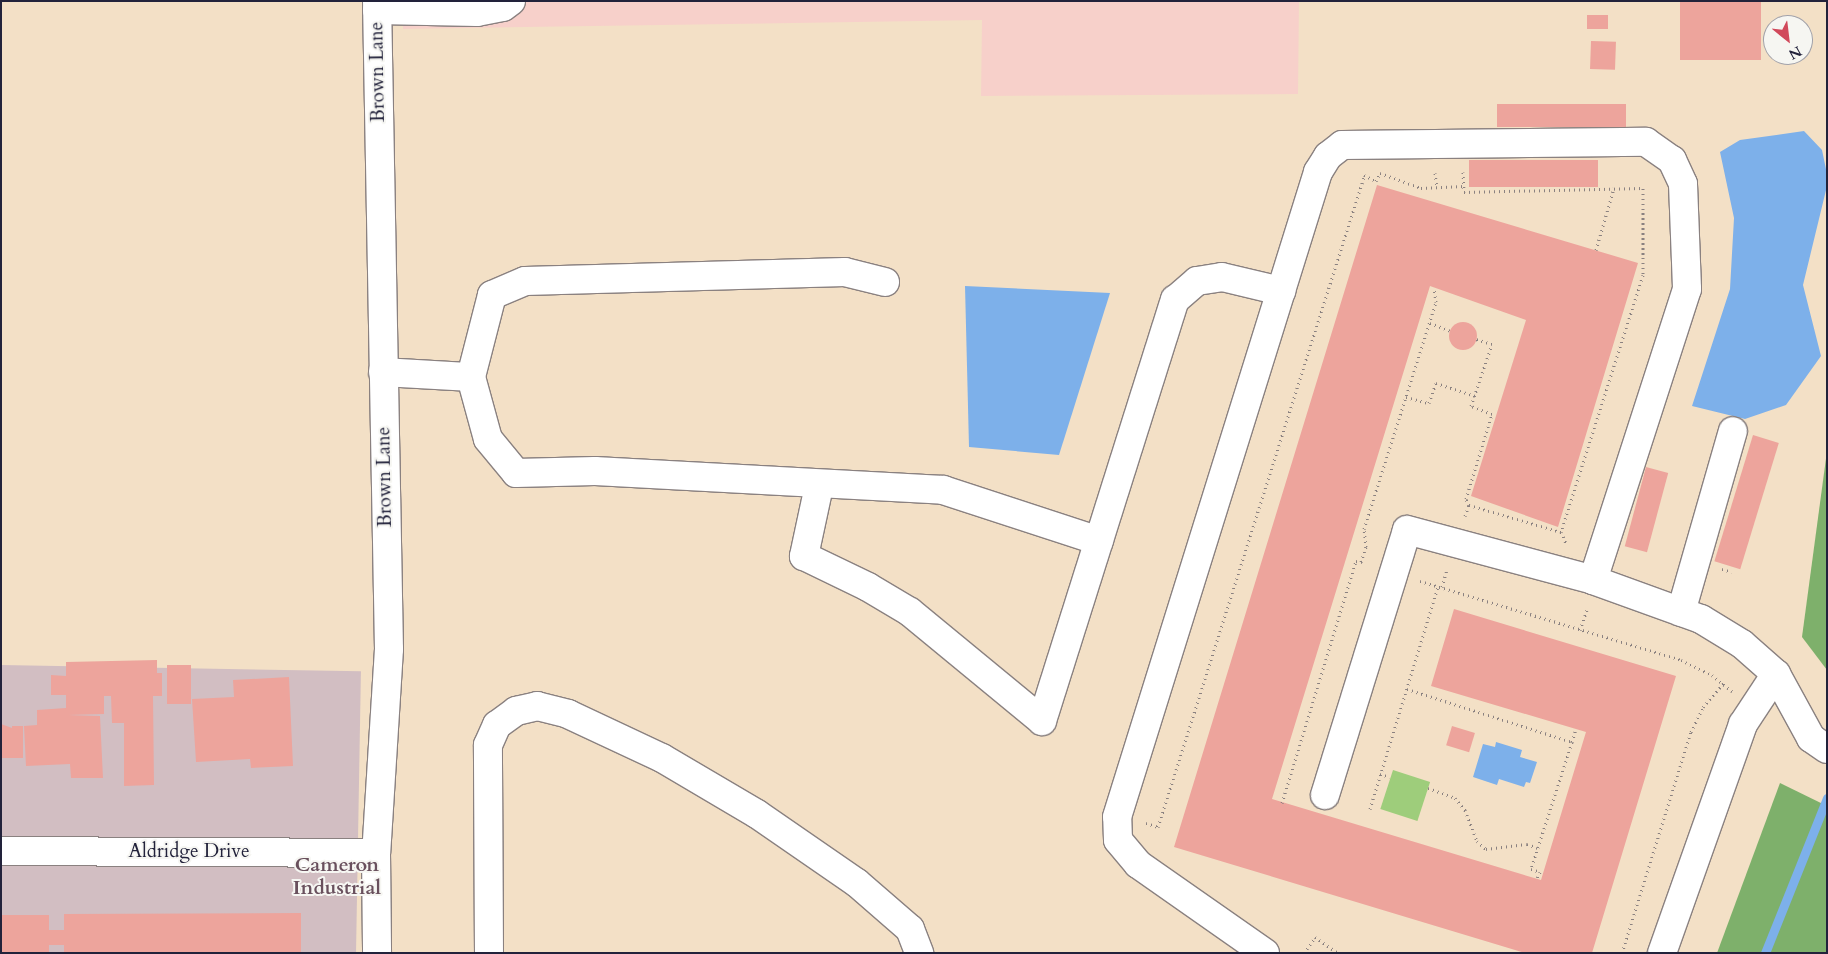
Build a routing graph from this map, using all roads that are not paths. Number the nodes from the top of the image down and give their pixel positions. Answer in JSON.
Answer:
{"nodes":[{"id":1,"x":511,"y":1,"type":"edge"},
{"id":2,"x":377,"y":6,"type":"edge"},
{"id":3,"x":885,"y":282,"type":"dead end"},
{"id":4,"x":1281,"y":291,"type":"junction"},
{"id":5,"x":383,"y":372,"type":"junction"},
{"id":6,"x":471,"y":378,"type":"junction"},
{"id":7,"x":1734,"y":431,"type":"dead end"},
{"id":8,"x":819,"y":486,"type":"junction"},
{"id":9,"x":1099,"y":540,"type":"junction"},
{"id":10,"x":1591,"y":592,"type":"junction"},
{"id":11,"x":1680,"y":612,"type":"junction"},
{"id":12,"x":1776,"y":674,"type":"junction"},
{"id":13,"x":1819,"y":744,"type":"edge"},
{"id":14,"x":1325,"y":795,"type":"dead end"},
{"id":15,"x":1,"y":851,"type":"edge"},
{"id":16,"x":376,"y":853,"type":"junction"},
{"id":17,"x":377,"y":953,"type":"edge"},
{"id":18,"x":489,"y":953,"type":"edge"},
{"id":19,"x":919,"y":953,"type":"edge"},
{"id":20,"x":1265,"y":953,"type":"edge"},
{"id":21,"x":1662,"y":953,"type":"edge"}],
"edges":[{"from":1,"to":2,"type":"street"},
{"from":2,"to":5,"type":"street","name":"Brown Lane"},
{"from":3,"to":6,"type":"street"},
{"from":4,"to":9,"type":"street"},
{"from":4,"to":10,"type":"street"},
{"from":4,"to":20,"type":"street"},
{"from":5,"to":6,"type":"street"},
{"from":5,"to":16,"type":"street","name":"Brown Lane"},
{"from":6,"to":8,"type":"street"},
{"from":7,"to":11,"type":"street"},
{"from":8,"to":9,"type":"street"},
{"from":8,"to":9,"type":"street"},
{"from":10,"to":11,"type":"street"},
{"from":10,"to":14,"type":"street"},
{"from":11,"to":12,"type":"street"},
{"from":12,"to":13,"type":"street"},
{"from":12,"to":21,"type":"street"},
{"from":15,"to":16,"type":"street","name":"Aldridge Drive"},
{"from":16,"to":17,"type":"street","name":"Brown Lane"},
{"from":18,"to":19,"type":"street"}]}
